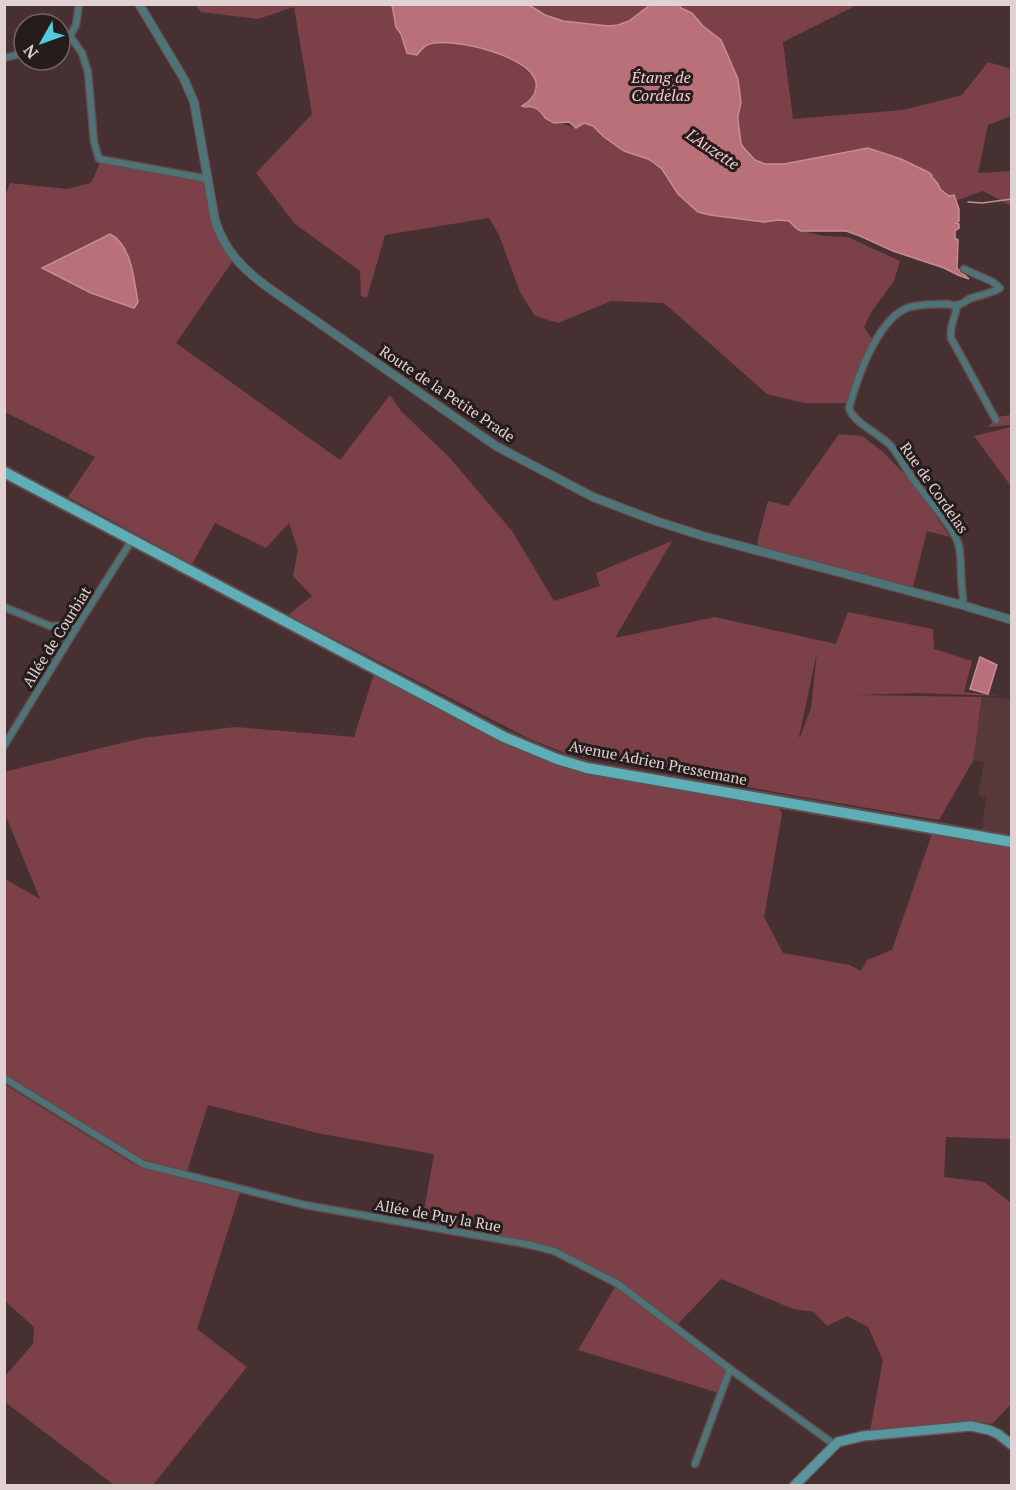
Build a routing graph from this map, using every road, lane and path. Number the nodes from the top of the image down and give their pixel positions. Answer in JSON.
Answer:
{"nodes":[{"id":1,"x":79,"y":4,"type":"edge"},
{"id":2,"x":139,"y":4,"type":"edge"},
{"id":3,"x":72,"y":32,"type":"edge"},
{"id":4,"x":72,"y":39,"type":"edge"},
{"id":5,"x":208,"y":179,"type":"junction"},
{"id":6,"x":964,"y":269,"type":"dead end"},
{"id":7,"x":957,"y":305,"type":"junction"},
{"id":8,"x":996,"y":420,"type":"dead end"},
{"id":9,"x":4,"y":472,"type":"edge"},
{"id":10,"x":132,"y":540,"type":"junction"},
{"id":11,"x":962,"y":605,"type":"junction"},
{"id":12,"x":4,"y":607,"type":"edge"},
{"id":13,"x":1011,"y":620,"type":"edge"},
{"id":14,"x":78,"y":625,"type":"junction"},
{"id":15,"x":4,"y":746,"type":"edge"},
{"id":16,"x":1011,"y":842,"type":"edge"},
{"id":17,"x":4,"y":1078,"type":"edge"},
{"id":18,"x":730,"y":1369,"type":"junction"},
{"id":19,"x":835,"y":1445,"type":"junction"},
{"id":20,"x":1011,"y":1445,"type":"edge"},
{"id":21,"x":695,"y":1464,"type":"dead end"},
{"id":22,"x":794,"y":1485,"type":"edge"}],
"edges":[{"from":1,"to":3,"type":"street"},
{"from":2,"to":5,"type":"street","name":"Route de la Petite Prade"},
{"from":4,"to":5,"type":"street"},
{"from":5,"to":11,"type":"street","name":"Route de la Petite Prade"},
{"from":6,"to":7,"type":"street","name":"Rue de Cordelas"},
{"from":7,"to":8,"type":"street"},
{"from":7,"to":11,"type":"street","name":"Rue de Cordelas"},
{"from":9,"to":10,"type":"main road","name":"Avenue Adrien Pressemane"},
{"from":10,"to":14,"type":"street","name":"Allée de Courbiat"},
{"from":10,"to":16,"type":"main road","name":"Avenue Adrien Pressemane"},
{"from":11,"to":13,"type":"street","name":"Route de la Petite Prade"},
{"from":12,"to":14,"type":"street"},
{"from":14,"to":15,"type":"street","name":"Allée de Courbiat"},
{"from":17,"to":18,"type":"street","name":"Allée de Puy la Rue"},
{"from":18,"to":19,"type":"street","name":"Allée de Puy la Rue"},
{"from":18,"to":21,"type":"street"},
{"from":19,"to":20,"type":"main road"},
{"from":19,"to":22,"type":"main road"}]}
